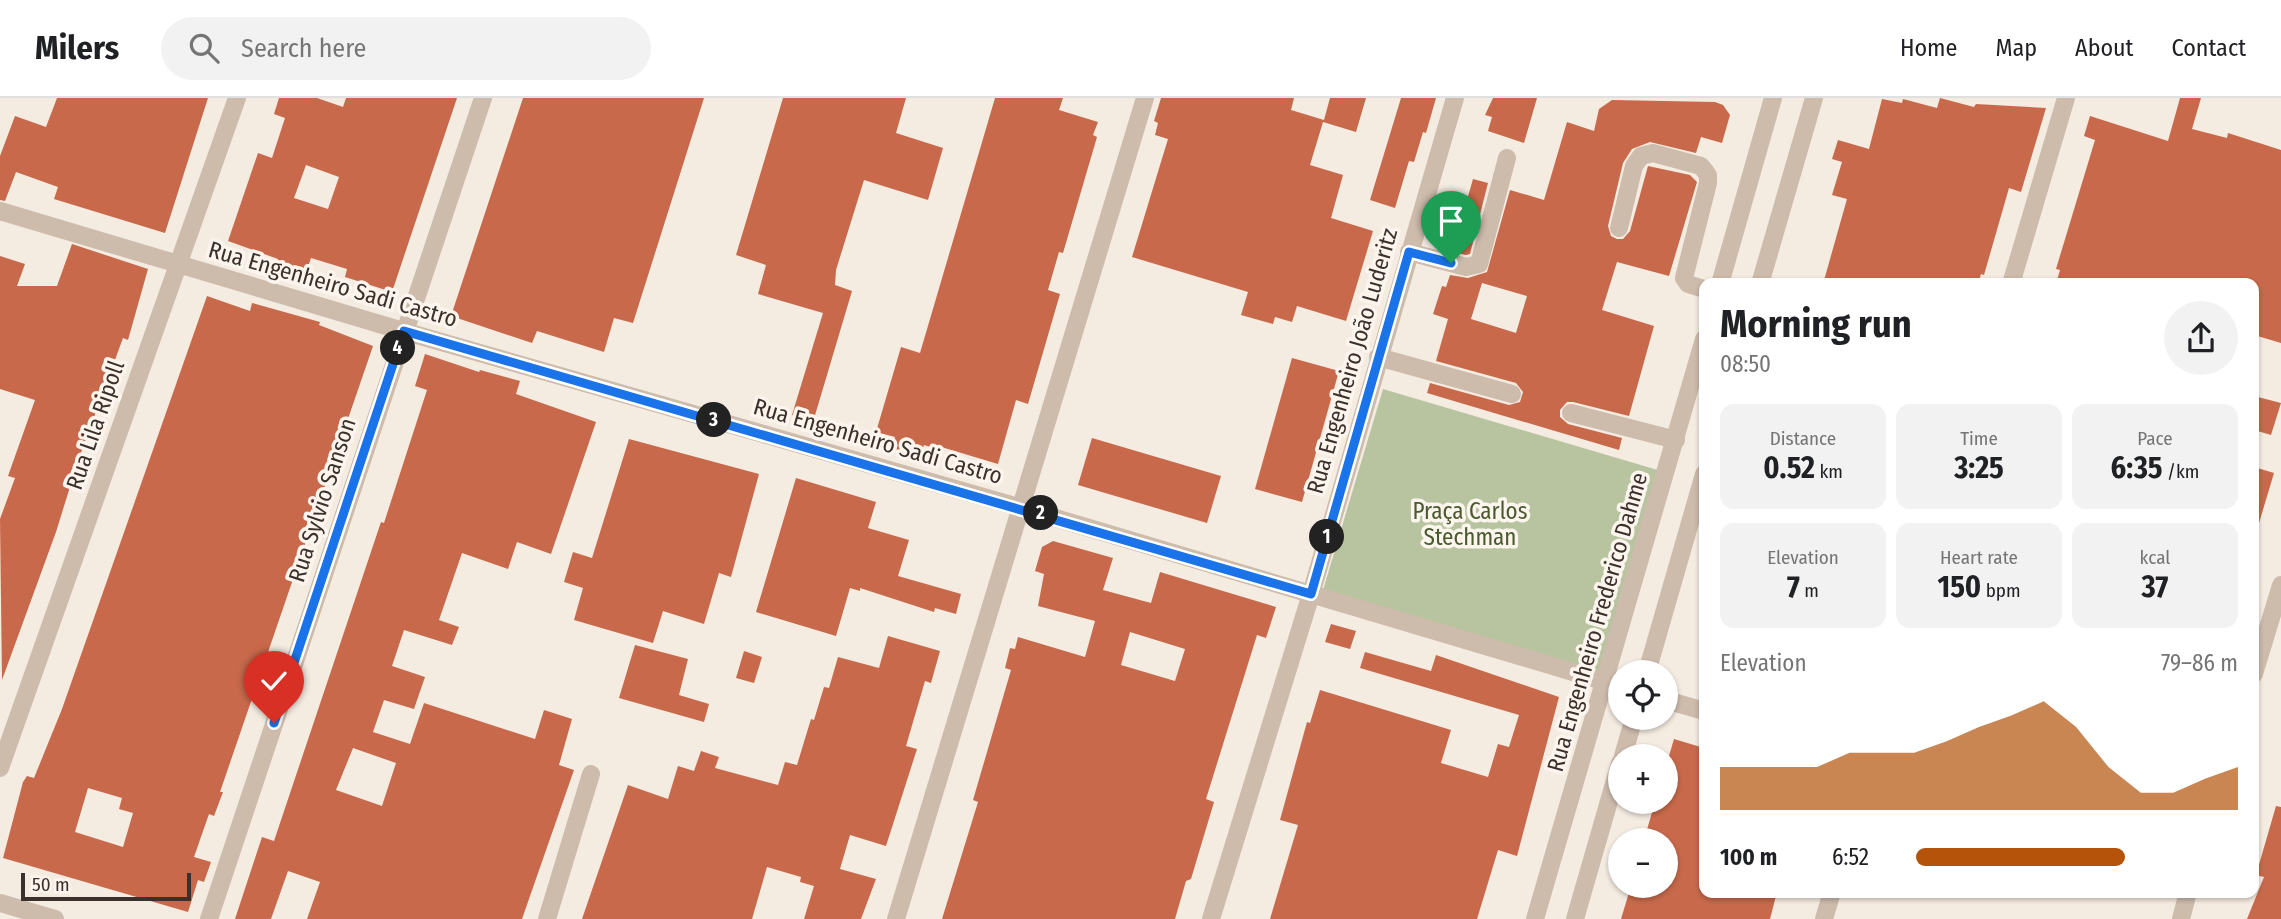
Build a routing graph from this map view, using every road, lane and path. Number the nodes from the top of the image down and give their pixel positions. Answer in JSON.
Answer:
{"nodes":[{"id":1,"x":237,"y":98,"type":"edge"},
{"id":2,"x":483,"y":98,"type":"edge"},
{"id":3,"x":1145,"y":98,"type":"edge"},
{"id":4,"x":1455,"y":98,"type":"edge"},
{"id":5,"x":1773,"y":98,"type":"edge"},
{"id":6,"x":1814,"y":98,"type":"edge"},
{"id":7,"x":2066,"y":98,"type":"edge"},
{"id":8,"x":1507,"y":158,"type":"dead end"},
{"id":9,"x":0,"y":211,"type":"edge"},
{"id":10,"x":1619,"y":228,"type":"dead end"},
{"id":11,"x":1409,"y":252,"type":"junction"},
{"id":12,"x":178,"y":264,"type":"junction"},
{"id":13,"x":1722,"y":278,"type":"edge"},
{"id":14,"x":1762,"y":278,"type":"edge"},
{"id":15,"x":2013,"y":278,"type":"edge"},
{"id":16,"x":1699,"y":287,"type":"edge"},
{"id":17,"x":404,"y":331,"type":"junction"},
{"id":18,"x":1699,"y":357,"type":"edge"},
{"id":19,"x":1378,"y":358,"type":"junction"},
{"id":20,"x":1512,"y":394,"type":"dead end"},
{"id":21,"x":1571,"y":413,"type":"dead end"},
{"id":22,"x":1676,"y":440,"type":"junction"},
{"id":23,"x":1699,"y":491,"type":"edge"},
{"id":24,"x":1022,"y":508,"type":"junction"},
{"id":25,"x":2281,"y":584,"type":"edge"},
{"id":26,"x":1311,"y":594,"type":"junction"},
{"id":27,"x":2259,"y":657,"type":"edge"},
{"id":28,"x":1620,"y":660,"type":"edge"},
{"id":29,"x":1650,"y":660,"type":"edge"},
{"id":30,"x":1608,"y":682,"type":"edge"},
{"id":31,"x":1608,"y":702,"type":"edge"},
{"id":32,"x":1678,"y":703,"type":"edge"},
{"id":33,"x":1699,"y":710,"type":"edge"},
{"id":34,"x":0,"y":768,"type":"edge"},
{"id":35,"x":592,"y":774,"type":"dead end"},
{"id":36,"x":1608,"y":805,"type":"edge"},
{"id":37,"x":1830,"y":898,"type":"edge"},
{"id":38,"x":2187,"y":898,"type":"edge"},
{"id":39,"x":0,"y":903,"type":"edge"},
{"id":40,"x":55,"y":919,"type":"edge"},
{"id":41,"x":209,"y":919,"type":"edge"},
{"id":42,"x":547,"y":919,"type":"edge"},
{"id":43,"x":896,"y":919,"type":"edge"},
{"id":44,"x":1211,"y":919,"type":"edge"},
{"id":45,"x":1535,"y":919,"type":"edge"},
{"id":46,"x":1575,"y":919,"type":"edge"},
{"id":47,"x":1824,"y":919,"type":"edge"},
{"id":48,"x":2180,"y":919,"type":"edge"}],
"edges":[{"from":1,"to":12,"type":"street","name":"Rua Lila Ripoll"},
{"from":2,"to":17,"type":"street","name":"Rua Sylvio Sanson"},
{"from":3,"to":24,"type":"street"},
{"from":4,"to":11,"type":"street","name":"Rua Engenheiro João Luderitz"},
{"from":5,"to":13,"type":"street"},
{"from":6,"to":14,"type":"street"},
{"from":7,"to":15,"type":"street"},
{"from":8,"to":11,"type":"street"},
{"from":9,"to":12,"type":"street","name":"Rua Engenheiro Sadi Castro"},
{"from":10,"to":16,"type":"street"},
{"from":11,"to":19,"type":"street","name":"Rua Engenheiro João Luderitz"},
{"from":12,"to":17,"type":"street","name":"Rua Engenheiro Sadi Castro"},
{"from":12,"to":34,"type":"street","name":"Rua Lila Ripoll"},
{"from":17,"to":24,"type":"street","name":"Rua Engenheiro Sadi Castro"},
{"from":17,"to":41,"type":"street","name":"Rua Sylvio Sanson"},
{"from":18,"to":22,"type":"street","name":"Rua Engenheiro Frederico Dahme"},
{"from":19,"to":20,"type":"street"},
{"from":19,"to":26,"type":"street","name":"Rua Engenheiro João Luderitz"},
{"from":21,"to":22,"type":"street"},
{"from":22,"to":28,"type":"street","name":"Rua Engenheiro Frederico Dahme"},
{"from":23,"to":29,"type":"street"},
{"from":24,"to":26,"type":"street","name":"Rua Engenheiro Sadi Castro"},
{"from":24,"to":43,"type":"street"},
{"from":25,"to":27,"type":"street"},
{"from":26,"to":30,"type":"street","name":"Rua Engenheiro Sadi Castro"},
{"from":26,"to":44,"type":"street","name":"Rua Engenheiro João Luderitz"},
{"from":31,"to":45,"type":"street","name":"Rua Engenheiro Frederico Dahme"},
{"from":32,"to":33,"type":"street"},
{"from":35,"to":42,"type":"street"},
{"from":36,"to":46,"type":"street"},
{"from":37,"to":47,"type":"street"},
{"from":38,"to":48,"type":"street"},
{"from":39,"to":40,"type":"street"}]}
